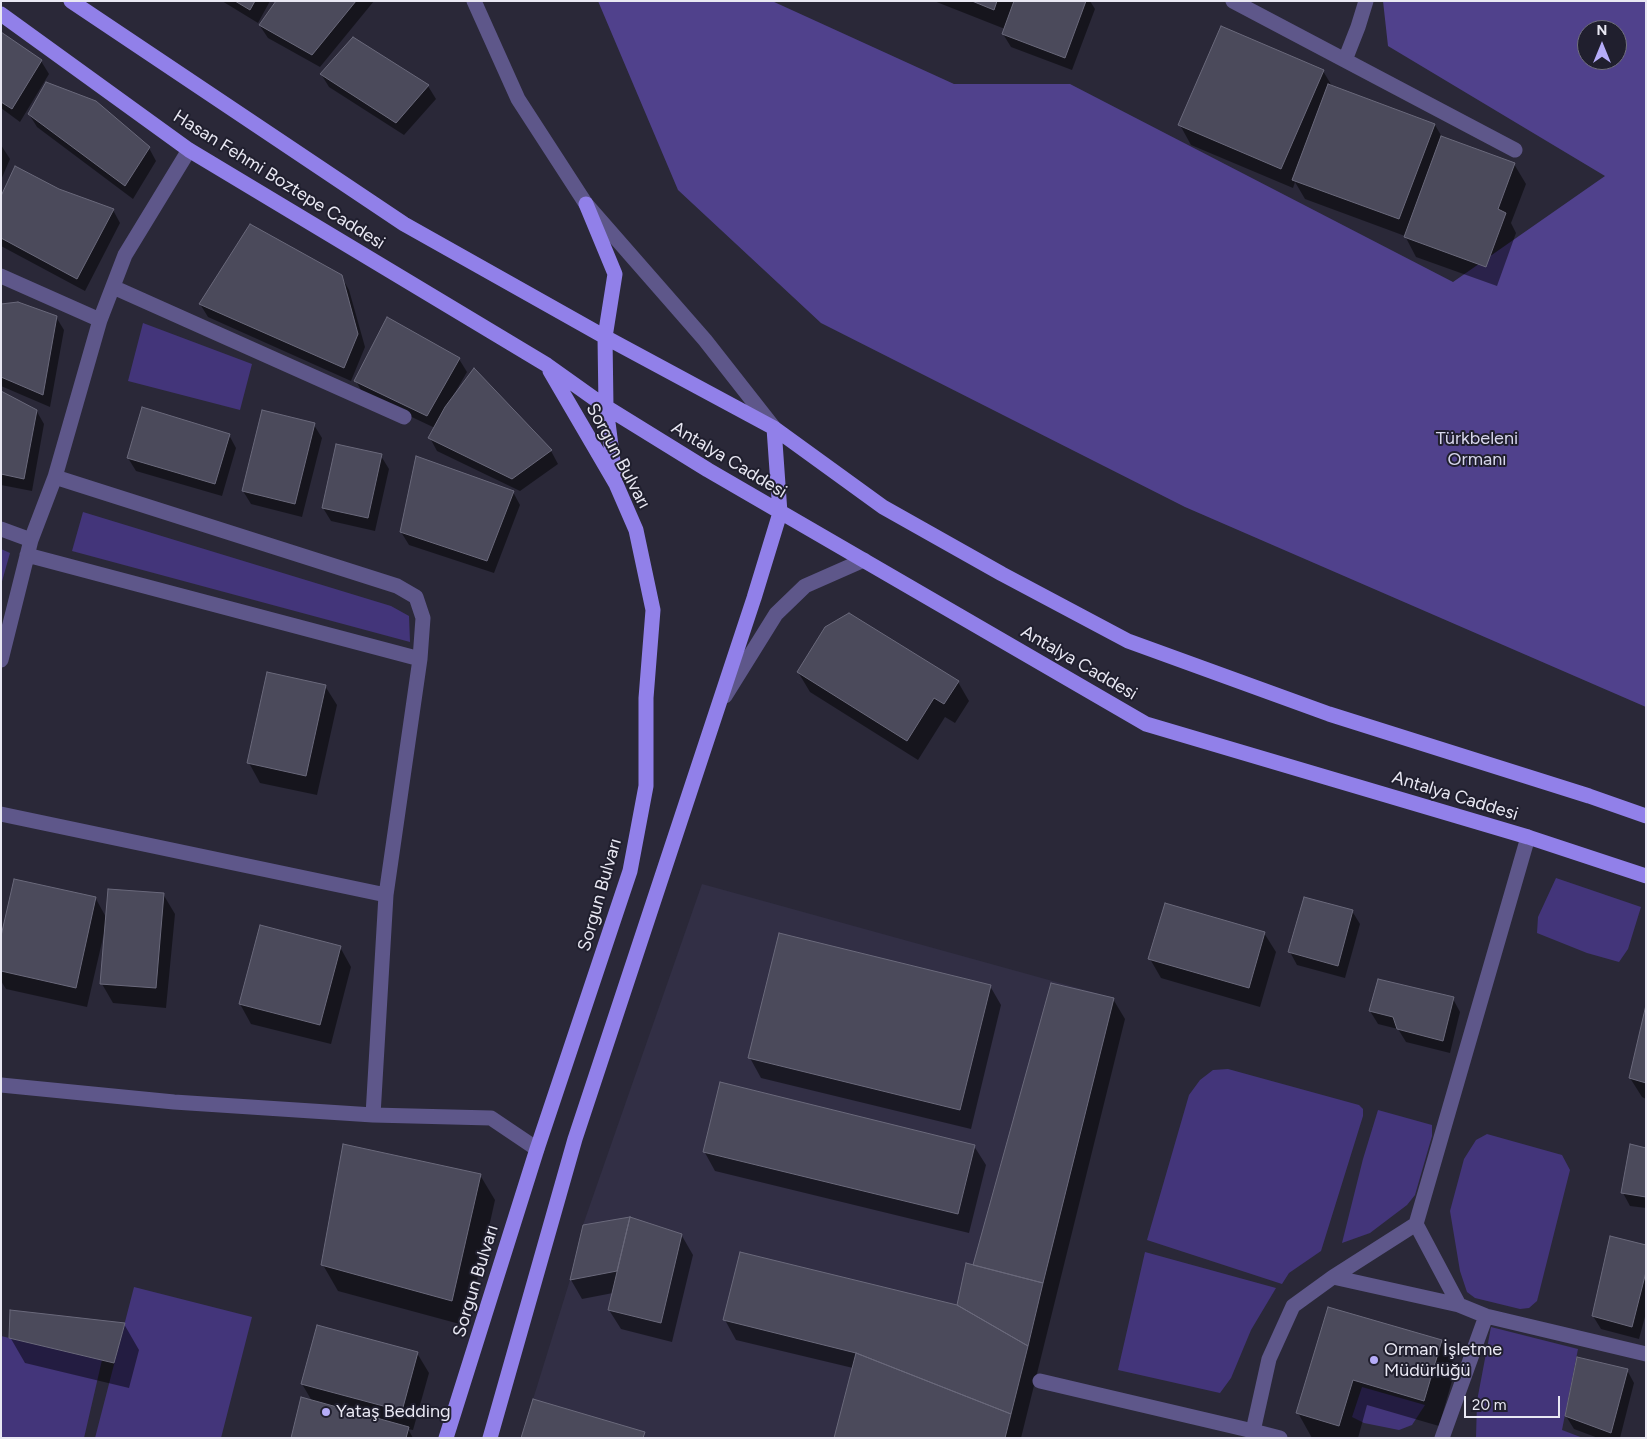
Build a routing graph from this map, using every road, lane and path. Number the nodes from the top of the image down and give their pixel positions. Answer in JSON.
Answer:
{"nodes":[{"id":1,"x":71,"y":1,"type":"edge"},
{"id":2,"x":474,"y":1,"type":"edge"},
{"id":3,"x":1233,"y":1,"type":"edge"},
{"id":4,"x":1366,"y":1,"type":"edge"},
{"id":5,"x":1,"y":14,"type":"edge"},
{"id":6,"x":1345,"y":60,"type":"junction"},
{"id":7,"x":189,"y":150,"type":"junction"},
{"id":8,"x":1515,"y":150,"type":"dead end"},
{"id":9,"x":586,"y":204,"type":"junction"},
{"id":10,"x":1,"y":276,"type":"edge"},
{"id":11,"x":113,"y":287,"type":"junction"},
{"id":12,"x":100,"y":320,"type":"junction"},
{"id":13,"x":605,"y":337,"type":"junction"},
{"id":14,"x":547,"y":365,"type":"junction"},
{"id":15,"x":606,"y":407,"type":"junction"},
{"id":16,"x":404,"y":416,"type":"dead end"},
{"id":17,"x":774,"y":428,"type":"junction"},
{"id":18,"x":55,"y":478,"type":"junction"},
{"id":19,"x":616,"y":484,"type":"junction"},
{"id":20,"x":780,"y":513,"type":"junction"},
{"id":21,"x":1,"y":529,"type":"edge"},
{"id":22,"x":31,"y":540,"type":"junction"},
{"id":23,"x":27,"y":555,"type":"junction"},
{"id":24,"x":864,"y":560,"type":"junction"},
{"id":25,"x":420,"y":659,"type":"junction"},
{"id":26,"x":1,"y":660,"type":"edge"},
{"id":27,"x":718,"y":705,"type":"junction"},
{"id":28,"x":1,"y":814,"type":"edge"},
{"id":29,"x":1646,"y":816,"type":"edge"},
{"id":30,"x":1528,"y":837,"type":"junction"},
{"id":31,"x":1646,"y":876,"type":"edge"},
{"id":32,"x":386,"y":895,"type":"junction"},
{"id":33,"x":1,"y":1085,"type":"edge"},
{"id":34,"x":373,"y":1115,"type":"junction"},
{"id":35,"x":537,"y":1149,"type":"junction"},
{"id":36,"x":1416,"y":1224,"type":"junction"},
{"id":37,"x":1333,"y":1277,"type":"junction"},
{"id":38,"x":1459,"y":1305,"type":"junction"},
{"id":39,"x":1486,"y":1316,"type":"junction"},
{"id":40,"x":1646,"y":1354,"type":"edge"},
{"id":41,"x":1040,"y":1381,"type":"dead end"},
{"id":42,"x":1253,"y":1431,"type":"junction"},
{"id":43,"x":446,"y":1438,"type":"edge"},
{"id":44,"x":490,"y":1438,"type":"edge"},
{"id":45,"x":1280,"y":1438,"type":"edge"},
{"id":46,"x":1442,"y":1438,"type":"edge"}],
"edges":[{"from":1,"to":13,"type":"main road","name":"Hasan Fehmi Boztepe Caddesi"},
{"from":2,"to":9,"type":"street"},
{"from":3,"to":6,"type":"street"},
{"from":4,"to":6,"type":"street"},
{"from":5,"to":7,"type":"main road","name":"Hasan Fehmi Boztepe Caddesi"},
{"from":6,"to":8,"type":"street"},
{"from":7,"to":11,"type":"street"},
{"from":7,"to":14,"type":"main road","name":"Hasan Fehmi Boztepe Caddesi"},
{"from":9,"to":13,"type":"main road"},
{"from":9,"to":17,"type":"street"},
{"from":10,"to":12,"type":"street"},
{"from":11,"to":12,"type":"street"},
{"from":11,"to":16,"type":"street"},
{"from":12,"to":18,"type":"street"},
{"from":13,"to":15,"type":"main road"},
{"from":13,"to":17,"type":"main road"},
{"from":14,"to":15,"type":"main road","name":"Antalya Caddesi"},
{"from":14,"to":19,"type":"main road","name":"Sorgun Bulvarı"},
{"from":15,"to":19,"type":"main road"},
{"from":15,"to":20,"type":"main road","name":"Antalya Caddesi"},
{"from":17,"to":20,"type":"main road"},
{"from":17,"to":29,"type":"main road"},
{"from":18,"to":22,"type":"street"},
{"from":18,"to":25,"type":"street"},
{"from":19,"to":35,"type":"main road","name":"Sorgun Bulvarı"},
{"from":20,"to":24,"type":"main road","name":"Antalya Caddesi"},
{"from":20,"to":27,"type":"main road"},
{"from":21,"to":22,"type":"street"},
{"from":22,"to":23,"type":"street"},
{"from":23,"to":25,"type":"street"},
{"from":23,"to":26,"type":"street"},
{"from":24,"to":27,"type":"street"},
{"from":24,"to":30,"type":"main road","name":"Antalya Caddesi"},
{"from":25,"to":32,"type":"street"},
{"from":27,"to":44,"type":"main road"},
{"from":28,"to":32,"type":"street"},
{"from":30,"to":31,"type":"main road","name":"Antalya Caddesi"},
{"from":30,"to":36,"type":"street"},
{"from":32,"to":34,"type":"street"},
{"from":33,"to":34,"type":"street"},
{"from":34,"to":35,"type":"street"},
{"from":35,"to":43,"type":"main road","name":"Sorgun Bulvarı"},
{"from":36,"to":37,"type":"street"},
{"from":36,"to":38,"type":"street"},
{"from":37,"to":38,"type":"street"},
{"from":37,"to":42,"type":"street"},
{"from":38,"to":39,"type":"street"},
{"from":39,"to":40,"type":"street"},
{"from":39,"to":46,"type":"street"},
{"from":41,"to":42,"type":"street"},
{"from":42,"to":45,"type":"street"}]}
